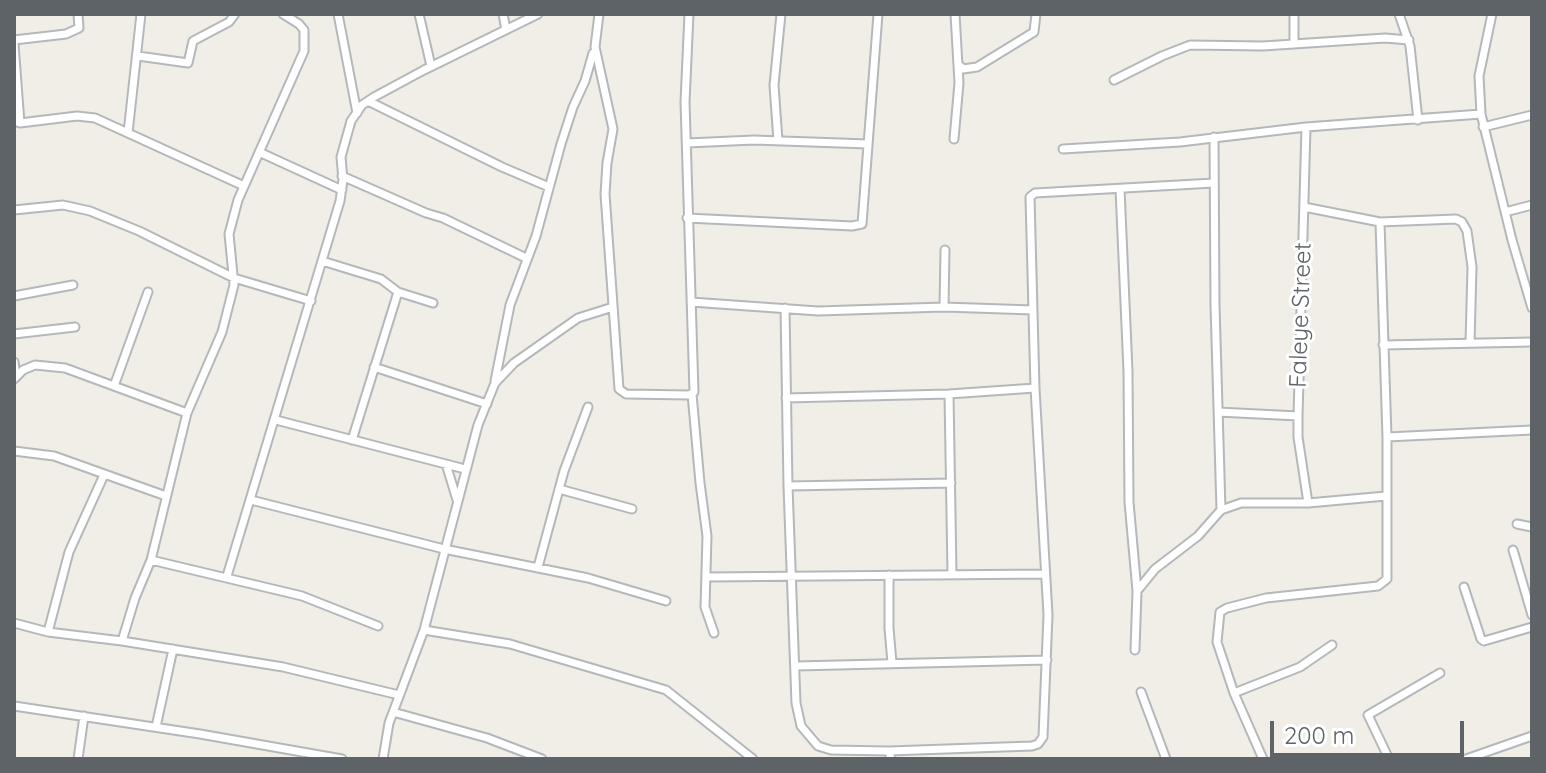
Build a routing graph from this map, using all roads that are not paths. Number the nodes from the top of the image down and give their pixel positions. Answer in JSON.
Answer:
{"nodes":[{"id":1,"x":78,"y":14,"type":"edge"},
{"id":2,"x":141,"y":14,"type":"edge"},
{"id":3,"x":235,"y":14,"type":"edge"},
{"id":4,"x":283,"y":14,"type":"edge"},
{"id":5,"x":338,"y":14,"type":"edge"},
{"id":6,"x":419,"y":14,"type":"edge"},
{"id":7,"x":503,"y":14,"type":"edge"},
{"id":8,"x":538,"y":14,"type":"edge"},
{"id":9,"x":599,"y":14,"type":"edge"},
{"id":10,"x":689,"y":14,"type":"edge"},
{"id":11,"x":781,"y":14,"type":"edge"},
{"id":12,"x":878,"y":14,"type":"edge"},
{"id":13,"x":955,"y":14,"type":"edge"},
{"id":14,"x":1036,"y":14,"type":"edge"},
{"id":15,"x":1294,"y":14,"type":"edge"},
{"id":16,"x":1399,"y":14,"type":"edge"},
{"id":17,"x":1492,"y":14,"type":"edge"},
{"id":18,"x":506,"y":30,"type":"junction"},
{"id":19,"x":1409,"y":40,"type":"junction"},
{"id":20,"x":14,"y":42,"type":"edge"},
{"id":21,"x":1294,"y":44,"type":"junction"},
{"id":22,"x":595,"y":47,"type":"junction"},
{"id":23,"x":138,"y":56,"type":"junction"},
{"id":24,"x":957,"y":62,"type":"junction"},
{"id":25,"x":431,"y":66,"type":"junction"},
{"id":26,"x":1114,"y":80,"type":"dead end"},
{"id":27,"x":585,"y":81,"type":"junction"},
{"id":28,"x":600,"y":81,"type":"junction"},
{"id":29,"x":368,"y":101,"type":"junction"},
{"id":30,"x":357,"y":113,"type":"junction"},
{"id":31,"x":1481,"y":114,"type":"junction"},
{"id":32,"x":1532,"y":115,"type":"edge"},
{"id":33,"x":1418,"y":120,"type":"junction"},
{"id":34,"x":17,"y":122,"type":"edge"},
{"id":35,"x":1306,"y":127,"type":"junction"},
{"id":36,"x":1483,"y":127,"type":"junction"},
{"id":37,"x":128,"y":133,"type":"junction"},
{"id":38,"x":1214,"y":137,"type":"junction"},
{"id":39,"x":954,"y":139,"type":"dead end"},
{"id":40,"x":778,"y":141,"type":"junction"},
{"id":41,"x":687,"y":143,"type":"junction"},
{"id":42,"x":868,"y":144,"type":"junction"},
{"id":43,"x":1063,"y":149,"type":"dead end"},
{"id":44,"x":259,"y":152,"type":"junction"},
{"id":45,"x":342,"y":176,"type":"junction"},
{"id":46,"x":1214,"y":183,"type":"junction"},
{"id":47,"x":244,"y":186,"type":"junction"},
{"id":48,"x":549,"y":187,"type":"junction"},
{"id":49,"x":1120,"y":189,"type":"junction"},
{"id":50,"x":342,"y":190,"type":"junction"},
{"id":51,"x":1532,"y":205,"type":"edge"},
{"id":52,"x":1304,"y":207,"type":"junction"},
{"id":53,"x":14,"y":210,"type":"edge"},
{"id":54,"x":1505,"y":212,"type":"junction"},
{"id":55,"x":687,"y":218,"type":"junction"},
{"id":56,"x":1380,"y":222,"type":"junction"},
{"id":57,"x":945,"y":250,"type":"dead end"},
{"id":58,"x":526,"y":258,"type":"junction"},
{"id":59,"x":322,"y":261,"type":"junction"},
{"id":60,"x":234,"y":278,"type":"junction"},
{"id":61,"x":73,"y":285,"type":"dead end"},
{"id":62,"x":148,"y":292,"type":"dead end"},
{"id":63,"x":398,"y":292,"type":"junction"},
{"id":64,"x":14,"y":296,"type":"edge"},
{"id":65,"x":311,"y":301,"type":"junction"},
{"id":66,"x":691,"y":302,"type":"junction"},
{"id":67,"x":433,"y":303,"type":"dead end"},
{"id":68,"x":613,"y":307,"type":"junction"},
{"id":69,"x":944,"y":307,"type":"junction"},
{"id":70,"x":785,"y":308,"type":"junction"},
{"id":71,"x":1532,"y":308,"type":"edge"},
{"id":72,"x":1033,"y":310,"type":"junction"},
{"id":73,"x":75,"y":327,"type":"dead end"},
{"id":74,"x":14,"y":334,"type":"edge"},
{"id":75,"x":1532,"y":342,"type":"edge"},
{"id":76,"x":1470,"y":343,"type":"junction"},
{"id":77,"x":1383,"y":345,"type":"junction"},
{"id":78,"x":14,"y":362,"type":"edge"},
{"id":79,"x":374,"y":367,"type":"junction"},
{"id":80,"x":15,"y":378,"type":"edge"},
{"id":81,"x":495,"y":383,"type":"junction"},
{"id":82,"x":114,"y":386,"type":"junction"},
{"id":83,"x":1035,"y":388,"type":"junction"},
{"id":84,"x":692,"y":394,"type":"junction"},
{"id":85,"x":949,"y":394,"type":"junction"},
{"id":86,"x":786,"y":398,"type":"junction"},
{"id":87,"x":487,"y":404,"type":"junction"},
{"id":88,"x":588,"y":407,"type":"dead end"},
{"id":89,"x":1218,"y":412,"type":"junction"},
{"id":90,"x":187,"y":413,"type":"junction"},
{"id":91,"x":1298,"y":416,"type":"junction"},
{"id":92,"x":276,"y":420,"type":"junction"},
{"id":93,"x":1532,"y":430,"type":"edge"},
{"id":94,"x":1387,"y":437,"type":"junction"},
{"id":95,"x":352,"y":440,"type":"junction"},
{"id":96,"x":14,"y":451,"type":"edge"},
{"id":97,"x":446,"y":464,"type":"junction"},
{"id":98,"x":465,"y":469,"type":"junction"},
{"id":99,"x":104,"y":475,"type":"junction"},
{"id":100,"x":951,"y":483,"type":"junction"},
{"id":101,"x":788,"y":486,"type":"junction"},
{"id":102,"x":559,"y":489,"type":"junction"},
{"id":103,"x":166,"y":496,"type":"junction"},
{"id":104,"x":1386,"y":496,"type":"junction"},
{"id":105,"x":251,"y":500,"type":"junction"},
{"id":106,"x":458,"y":503,"type":"junction"},
{"id":107,"x":1308,"y":503,"type":"junction"},
{"id":108,"x":632,"y":509,"type":"dead end"},
{"id":109,"x":1221,"y":510,"type":"junction"},
{"id":110,"x":1517,"y":524,"type":"dead end"},
{"id":111,"x":1532,"y":527,"type":"edge"},
{"id":112,"x":444,"y":549,"type":"junction"},
{"id":113,"x":1513,"y":550,"type":"dead end"},
{"id":114,"x":151,"y":560,"type":"junction"},
{"id":115,"x":538,"y":567,"type":"junction"},
{"id":116,"x":952,"y":574,"type":"junction"},
{"id":117,"x":1044,"y":574,"type":"junction"},
{"id":118,"x":889,"y":575,"type":"junction"},
{"id":119,"x":227,"y":576,"type":"junction"},
{"id":120,"x":792,"y":576,"type":"junction"},
{"id":121,"x":706,"y":577,"type":"junction"},
{"id":122,"x":1464,"y":587,"type":"dead end"},
{"id":123,"x":1137,"y":591,"type":"junction"},
{"id":124,"x":666,"y":601,"type":"dead end"},
{"id":125,"x":1532,"y":615,"type":"edge"},
{"id":126,"x":14,"y":623,"type":"edge"},
{"id":127,"x":378,"y":626,"type":"dead end"},
{"id":128,"x":1532,"y":627,"type":"edge"},
{"id":129,"x":424,"y":630,"type":"junction"},
{"id":130,"x":48,"y":632,"type":"junction"},
{"id":131,"x":714,"y":633,"type":"dead end"},
{"id":132,"x":122,"y":641,"type":"junction"},
{"id":133,"x":1332,"y":645,"type":"dead end"},
{"id":134,"x":173,"y":649,"type":"junction"},
{"id":135,"x":1135,"y":650,"type":"dead end"},
{"id":136,"x":1047,"y":660,"type":"junction"},
{"id":137,"x":892,"y":663,"type":"junction"},
{"id":138,"x":796,"y":666,"type":"junction"},
{"id":139,"x":1440,"y":673,"type":"dead end"},
{"id":140,"x":1141,"y":692,"type":"dead end"},
{"id":141,"x":1234,"y":693,"type":"junction"},
{"id":142,"x":399,"y":695,"type":"junction"},
{"id":143,"x":14,"y":706,"type":"edge"},
{"id":144,"x":393,"y":712,"type":"junction"},
{"id":145,"x":84,"y":716,"type":"junction"},
{"id":146,"x":156,"y":727,"type":"junction"},
{"id":147,"x":1532,"y":736,"type":"edge"},
{"id":148,"x":890,"y":755,"type":"edge"},
{"id":149,"x":78,"y":759,"type":"edge"},
{"id":150,"x":342,"y":759,"type":"edge"},
{"id":151,"x":383,"y":759,"type":"edge"},
{"id":152,"x":542,"y":759,"type":"edge"},
{"id":153,"x":753,"y":759,"type":"edge"},
{"id":154,"x":1166,"y":759,"type":"edge"},
{"id":155,"x":1263,"y":759,"type":"edge"},
{"id":156,"x":1389,"y":759,"type":"edge"},
{"id":157,"x":1466,"y":759,"type":"edge"}],
"edges":[{"from":1,"to":20,"type":"street"},
{"from":2,"to":23,"type":"street"},
{"from":3,"to":23,"type":"street"},
{"from":4,"to":44,"type":"street"},
{"from":5,"to":30,"type":"street"},
{"from":6,"to":25,"type":"street"},
{"from":7,"to":18,"type":"street"},
{"from":8,"to":18,"type":"street"},
{"from":9,"to":22,"type":"street"},
{"from":10,"to":41,"type":"street"},
{"from":11,"to":40,"type":"street"},
{"from":12,"to":42,"type":"street"},
{"from":13,"to":24,"type":"street"},
{"from":14,"to":24,"type":"street"},
{"from":15,"to":21,"type":"street"},
{"from":16,"to":19,"type":"street"},
{"from":17,"to":31,"type":"street"},
{"from":18,"to":25,"type":"street"},
{"from":19,"to":21,"type":"street"},
{"from":19,"to":33,"type":"street"},
{"from":20,"to":34,"type":"street"},
{"from":21,"to":26,"type":"street"},
{"from":22,"to":27,"type":"street"},
{"from":22,"to":28,"type":"street"},
{"from":23,"to":37,"type":"street"},
{"from":24,"to":39,"type":"street"},
{"from":25,"to":29,"type":"street"},
{"from":27,"to":28,"type":"street"},
{"from":27,"to":48,"type":"street"},
{"from":28,"to":68,"type":"street"},
{"from":29,"to":30,"type":"street"},
{"from":29,"to":48,"type":"street"},
{"from":30,"to":45,"type":"street"},
{"from":31,"to":33,"type":"street"},
{"from":31,"to":36,"type":"street"},
{"from":32,"to":36,"type":"street"},
{"from":33,"to":35,"type":"street"},
{"from":34,"to":37,"type":"street"},
{"from":35,"to":38,"type":"street"},
{"from":35,"to":52,"type":"street","name":"Faleye Street"},
{"from":36,"to":54,"type":"street"},
{"from":37,"to":47,"type":"street"},
{"from":38,"to":43,"type":"street"},
{"from":38,"to":46,"type":"street"},
{"from":40,"to":41,"type":"street"},
{"from":40,"to":42,"type":"street"},
{"from":41,"to":55,"type":"street"},
{"from":42,"to":55,"type":"street"},
{"from":44,"to":47,"type":"street"},
{"from":44,"to":50,"type":"street"},
{"from":45,"to":50,"type":"street"},
{"from":45,"to":58,"type":"street"},
{"from":46,"to":49,"type":"street"},
{"from":46,"to":89,"type":"street"},
{"from":47,"to":60,"type":"street"},
{"from":48,"to":58,"type":"street"},
{"from":49,"to":72,"type":"street"},
{"from":49,"to":123,"type":"street"},
{"from":50,"to":59,"type":"street"},
{"from":51,"to":54,"type":"street"},
{"from":52,"to":56,"type":"street"},
{"from":52,"to":91,"type":"street","name":"Faleye Street"},
{"from":53,"to":60,"type":"street"},
{"from":54,"to":71,"type":"street"},
{"from":55,"to":66,"type":"street"},
{"from":56,"to":76,"type":"street"},
{"from":56,"to":77,"type":"street"},
{"from":57,"to":69,"type":"street"},
{"from":58,"to":81,"type":"street"},
{"from":59,"to":63,"type":"street"},
{"from":59,"to":65,"type":"street"},
{"from":60,"to":65,"type":"street"},
{"from":60,"to":90,"type":"street"},
{"from":61,"to":64,"type":"street"},
{"from":62,"to":82,"type":"street"},
{"from":63,"to":67,"type":"street"},
{"from":63,"to":79,"type":"street"},
{"from":65,"to":92,"type":"street"},
{"from":66,"to":70,"type":"street"},
{"from":66,"to":84,"type":"street"},
{"from":68,"to":81,"type":"street"},
{"from":68,"to":84,"type":"street"},
{"from":69,"to":70,"type":"street"},
{"from":69,"to":72,"type":"street"},
{"from":70,"to":86,"type":"street"},
{"from":72,"to":83,"type":"street"},
{"from":73,"to":74,"type":"street"},
{"from":75,"to":76,"type":"street"},
{"from":76,"to":77,"type":"street"},
{"from":77,"to":94,"type":"street"},
{"from":78,"to":80,"type":"street"},
{"from":79,"to":87,"type":"street"},
{"from":79,"to":95,"type":"street"},
{"from":80,"to":82,"type":"street"},
{"from":81,"to":87,"type":"street"},
{"from":82,"to":90,"type":"street"},
{"from":83,"to":85,"type":"street"},
{"from":83,"to":117,"type":"street"},
{"from":84,"to":121,"type":"street"},
{"from":85,"to":86,"type":"street"},
{"from":85,"to":100,"type":"street"},
{"from":86,"to":101,"type":"street"},
{"from":87,"to":98,"type":"street"},
{"from":88,"to":102,"type":"street"},
{"from":89,"to":91,"type":"street"},
{"from":89,"to":109,"type":"street"},
{"from":90,"to":103,"type":"street"},
{"from":91,"to":107,"type":"street","name":"Faleye Street"},
{"from":92,"to":95,"type":"street"},
{"from":92,"to":105,"type":"street"},
{"from":93,"to":94,"type":"street"},
{"from":94,"to":104,"type":"street"},
{"from":95,"to":97,"type":"street"},
{"from":96,"to":99,"type":"street"},
{"from":97,"to":98,"type":"street"},
{"from":97,"to":106,"type":"street"},
{"from":98,"to":106,"type":"street"},
{"from":99,"to":103,"type":"street"},
{"from":99,"to":130,"type":"street"},
{"from":100,"to":101,"type":"street"},
{"from":100,"to":116,"type":"street"},
{"from":101,"to":120,"type":"street"},
{"from":102,"to":108,"type":"street"},
{"from":102,"to":115,"type":"street"},
{"from":103,"to":114,"type":"street"},
{"from":104,"to":107,"type":"street"},
{"from":104,"to":141,"type":"street"},
{"from":105,"to":112,"type":"street"},
{"from":105,"to":119,"type":"street"},
{"from":106,"to":112,"type":"street"},
{"from":107,"to":109,"type":"street"},
{"from":109,"to":123,"type":"street"},
{"from":110,"to":111,"type":"street"},
{"from":112,"to":115,"type":"street"},
{"from":112,"to":129,"type":"street"},
{"from":113,"to":125,"type":"street"},
{"from":114,"to":119,"type":"street"},
{"from":114,"to":132,"type":"street"},
{"from":115,"to":124,"type":"street"},
{"from":116,"to":117,"type":"street"},
{"from":116,"to":118,"type":"street"},
{"from":117,"to":136,"type":"street"},
{"from":118,"to":120,"type":"street"},
{"from":118,"to":137,"type":"street"},
{"from":119,"to":127,"type":"street"},
{"from":120,"to":121,"type":"street"},
{"from":120,"to":138,"type":"street"},
{"from":121,"to":131,"type":"street"},
{"from":122,"to":128,"type":"street"},
{"from":123,"to":135,"type":"street"},
{"from":126,"to":130,"type":"street"},
{"from":129,"to":142,"type":"street"},
{"from":129,"to":153,"type":"street"},
{"from":130,"to":132,"type":"street"},
{"from":132,"to":134,"type":"street"},
{"from":133,"to":141,"type":"street"},
{"from":134,"to":142,"type":"street"},
{"from":134,"to":146,"type":"street"},
{"from":136,"to":137,"type":"street"},
{"from":136,"to":148,"type":"street"},
{"from":137,"to":138,"type":"street"},
{"from":138,"to":148,"type":"street"},
{"from":139,"to":156,"type":"street"},
{"from":140,"to":154,"type":"street"},
{"from":141,"to":155,"type":"street"},
{"from":142,"to":144,"type":"street"},
{"from":143,"to":145,"type":"street"},
{"from":144,"to":151,"type":"street"},
{"from":144,"to":152,"type":"street"},
{"from":145,"to":146,"type":"street"},
{"from":145,"to":149,"type":"street"},
{"from":146,"to":150,"type":"street"},
{"from":147,"to":157,"type":"street"}]}
